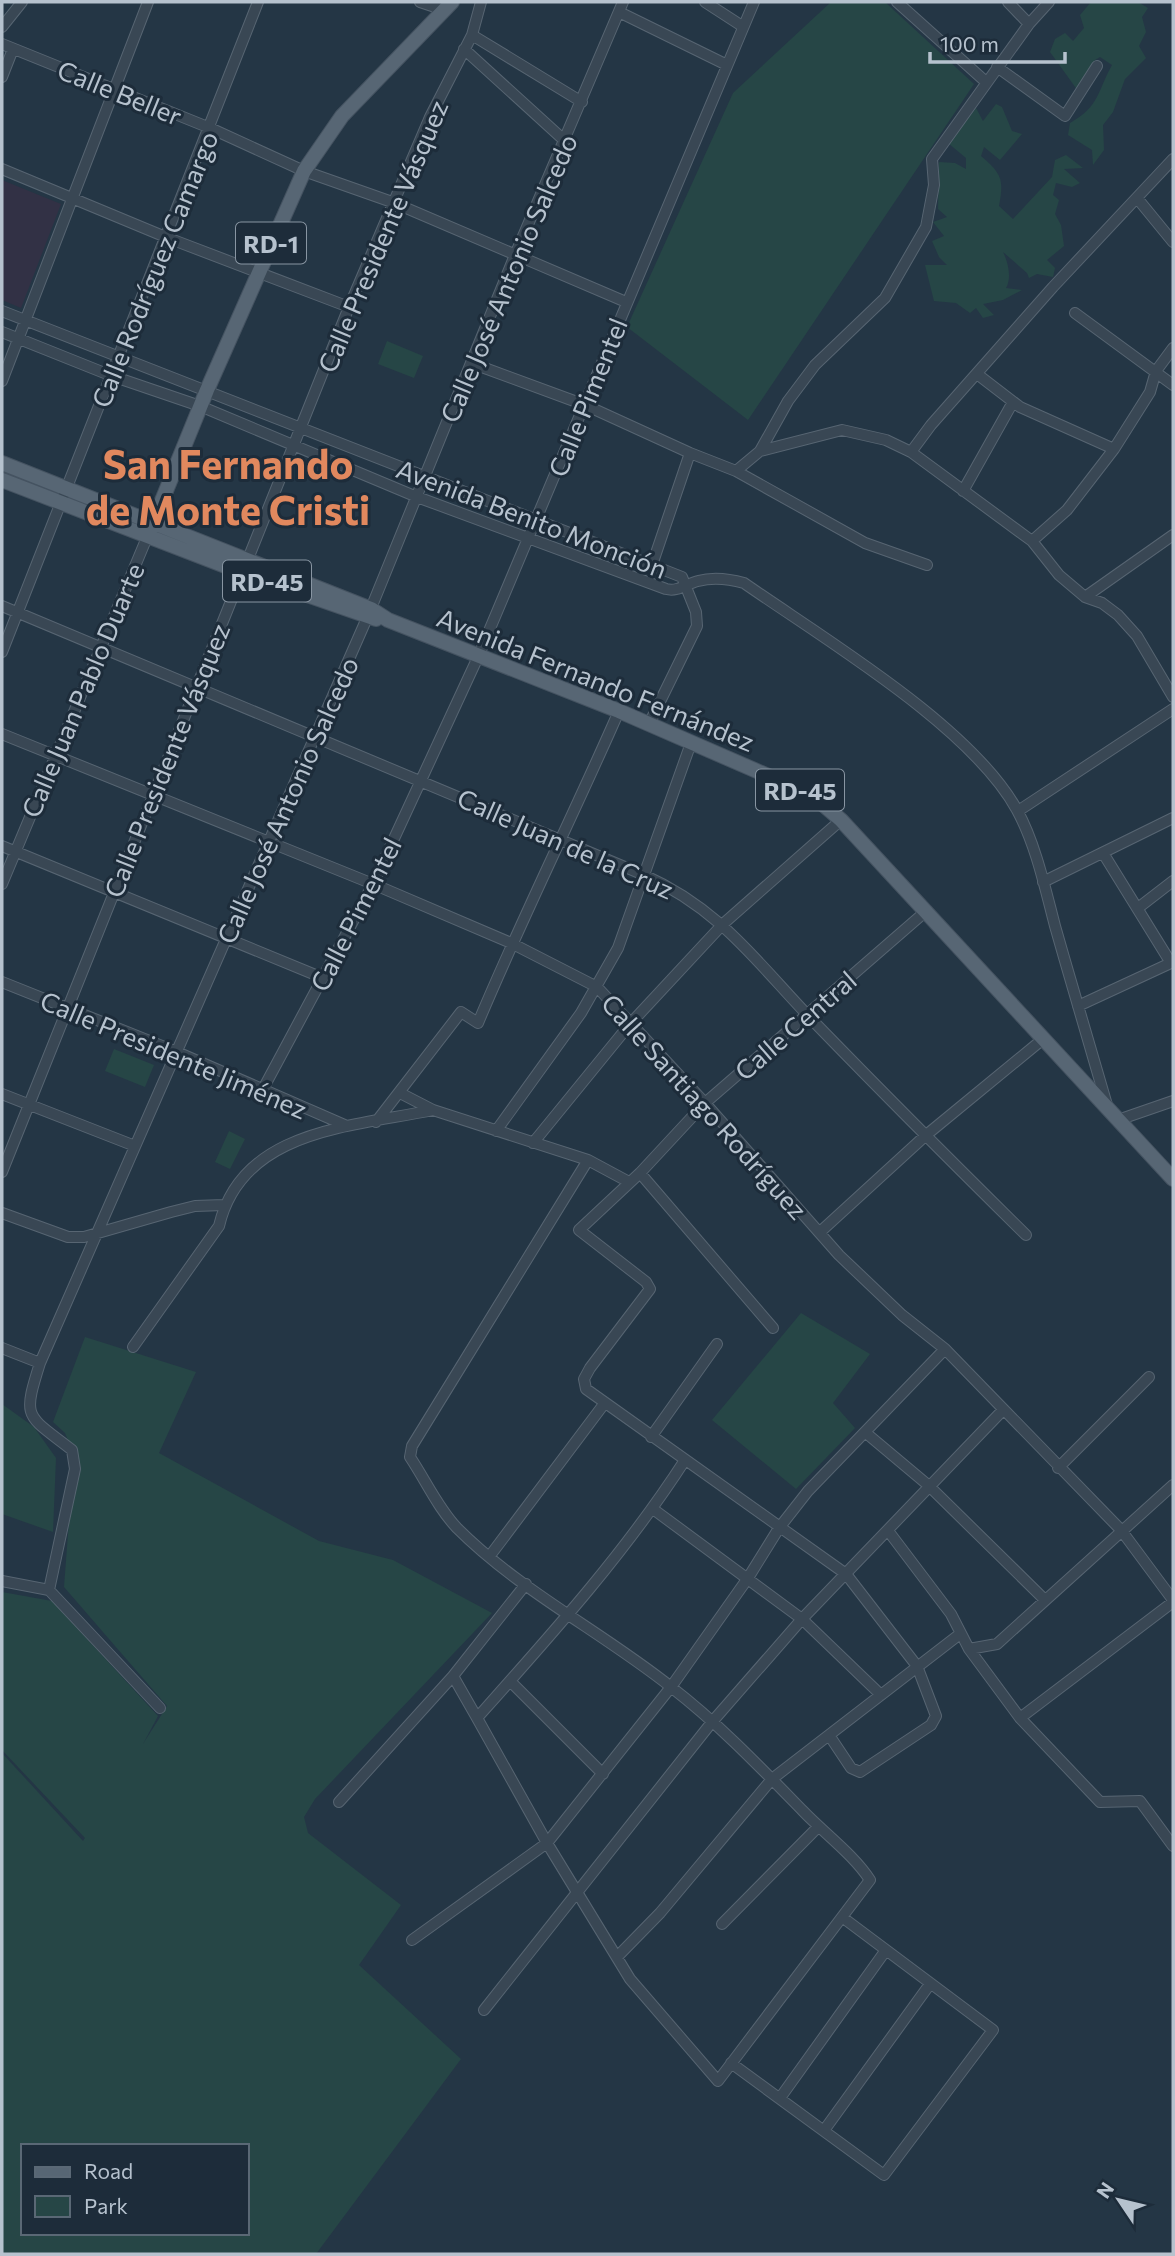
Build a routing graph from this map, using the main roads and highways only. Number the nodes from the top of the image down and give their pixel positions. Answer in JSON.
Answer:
{"nodes":[{"id":1,"x":448,"y":6,"type":"edge"},
{"id":2,"x":2,"y":463,"type":"edge"},
{"id":3,"x":2,"y":480,"type":"edge"},
{"id":4,"x":64,"y":495,"type":"junction"},
{"id":5,"x":150,"y":529,"type":"junction"},
{"id":6,"x":1173,"y":1179,"type":"edge"}],
"edges":[{"from":1,"to":5,"type":"main road","number":"RD-1"},
{"from":2,"to":4,"type":"main road","name":"Avenida Fernando Fernández","number":"RD-45"},
{"from":3,"to":4,"type":"main road","name":"Avenida Fernando Fernández","number":"RD-45"},
{"from":4,"to":5,"type":"main road","name":"Avenida Fernando Fernández","number":"RD-45"},
{"from":5,"to":6,"type":"main road","name":"Avenida Fernando Fernández","number":"RD-45"}]}
